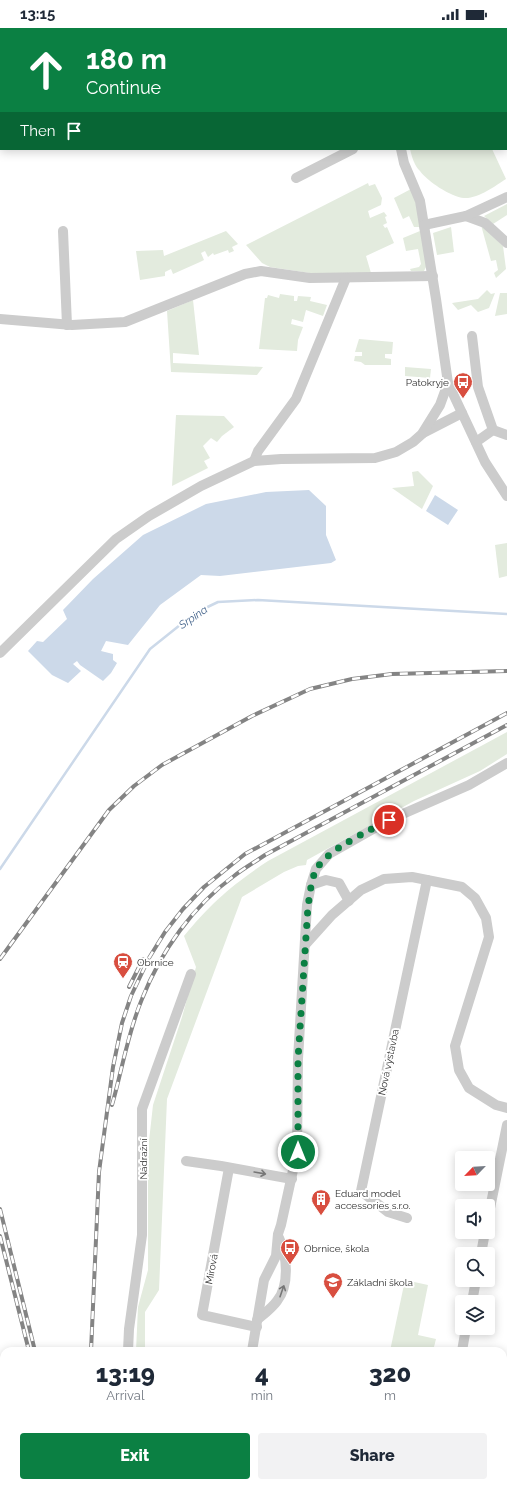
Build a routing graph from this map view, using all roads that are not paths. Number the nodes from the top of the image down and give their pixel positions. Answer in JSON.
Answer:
{"nodes":[{"id":1,"x":351,"y":150,"type":"edge"},
{"id":2,"x":400,"y":150,"type":"edge"},
{"id":3,"x":296,"y":178,"type":"dead end"},
{"id":4,"x":507,"y":197,"type":"edge"},
{"id":5,"x":466,"y":216,"type":"junction"},
{"id":6,"x":424,"y":225,"type":"junction"},
{"id":7,"x":63,"y":231,"type":"dead end"},
{"id":8,"x":507,"y":243,"type":"edge"},
{"id":9,"x":433,"y":276,"type":"junction"},
{"id":10,"x":346,"y":278,"type":"junction"},
{"id":11,"x":0,"y":319,"type":"edge"},
{"id":12,"x":67,"y":325,"type":"junction"},
{"id":13,"x":472,"y":336,"type":"dead end"},
{"id":14,"x":448,"y":383,"type":"junction"},
{"id":15,"x":462,"y":413,"type":"junction"},
{"id":16,"x":494,"y":430,"type":"junction"},
{"id":17,"x":422,"y":434,"type":"junction"},
{"id":18,"x":507,"y":435,"type":"edge"},
{"id":19,"x":476,"y":442,"type":"junction"},
{"id":20,"x":254,"y":461,"type":"junction"},
{"id":21,"x":507,"y":496,"type":"edge"},
{"id":22,"x":0,"y":653,"type":"edge"},
{"id":23,"x":507,"y":763,"type":"edge"},
{"id":24,"x":426,"y":880,"type":"junction"},
{"id":25,"x":311,"y":885,"type":"junction"},
{"id":26,"x":349,"y":901,"type":"junction"},
{"id":27,"x":305,"y":945,"type":"junction"},
{"id":28,"x":191,"y":974,"type":"dead end"},
{"id":29,"x":507,"y":1108,"type":"edge"},
{"id":30,"x":507,"y":1125,"type":"edge"},
{"id":31,"x":186,"y":1161,"type":"dead end"},
{"id":32,"x":229,"y":1168,"type":"junction"},
{"id":33,"x":292,"y":1179,"type":"junction"},
{"id":34,"x":492,"y":1199,"type":"edge"},
{"id":35,"x":407,"y":1218,"type":"dead end"},
{"id":36,"x":280,"y":1246,"type":"junction"},
{"id":37,"x":257,"y":1324,"type":"junction"},
{"id":38,"x":465,"y":1335,"type":"edge"},
{"id":39,"x":128,"y":1347,"type":"edge"},
{"id":40,"x":253,"y":1347,"type":"edge"},
{"id":41,"x":463,"y":1347,"type":"edge"}],
"edges":[{"from":1,"to":3,"type":"street"},
{"from":2,"to":6,"type":"street"},
{"from":4,"to":5,"type":"street"},
{"from":5,"to":6,"type":"street"},
{"from":5,"to":8,"type":"street"},
{"from":6,"to":9,"type":"street"},
{"from":7,"to":12,"type":"street"},
{"from":9,"to":10,"type":"street"},
{"from":9,"to":14,"type":"street"},
{"from":10,"to":12,"type":"street"},
{"from":10,"to":20,"type":"street"},
{"from":11,"to":12,"type":"street"},
{"from":13,"to":16,"type":"street"},
{"from":14,"to":15,"type":"street"},
{"from":14,"to":17,"type":"street"},
{"from":15,"to":17,"type":"street"},
{"from":15,"to":19,"type":"street"},
{"from":16,"to":18,"type":"street"},
{"from":16,"to":19,"type":"street"},
{"from":17,"to":20,"type":"street"},
{"from":19,"to":21,"type":"street"},
{"from":20,"to":22,"type":"street"},
{"from":23,"to":25,"type":"street"},
{"from":24,"to":26,"type":"street"},
{"from":24,"to":29,"type":"street"},
{"from":24,"to":35,"type":"street","name":"Nová výstavba"},
{"from":25,"to":26,"type":"street"},
{"from":25,"to":27,"type":"street"},
{"from":26,"to":27,"type":"street"},
{"from":27,"to":33,"type":"street"},
{"from":28,"to":39,"type":"street","name":"Nádražní"},
{"from":30,"to":34,"type":"street"},
{"from":31,"to":32,"type":"street"},
{"from":32,"to":33,"type":"street","one_way":true},
{"from":32,"to":37,"type":"street","name":"Mírová"},
{"from":33,"to":36,"type":"street"},
{"from":36,"to":37,"type":"street"},
{"from":37,"to":36,"type":"street","one_way":true},
{"from":37,"to":40,"type":"street"},
{"from":38,"to":41,"type":"street"}]}
